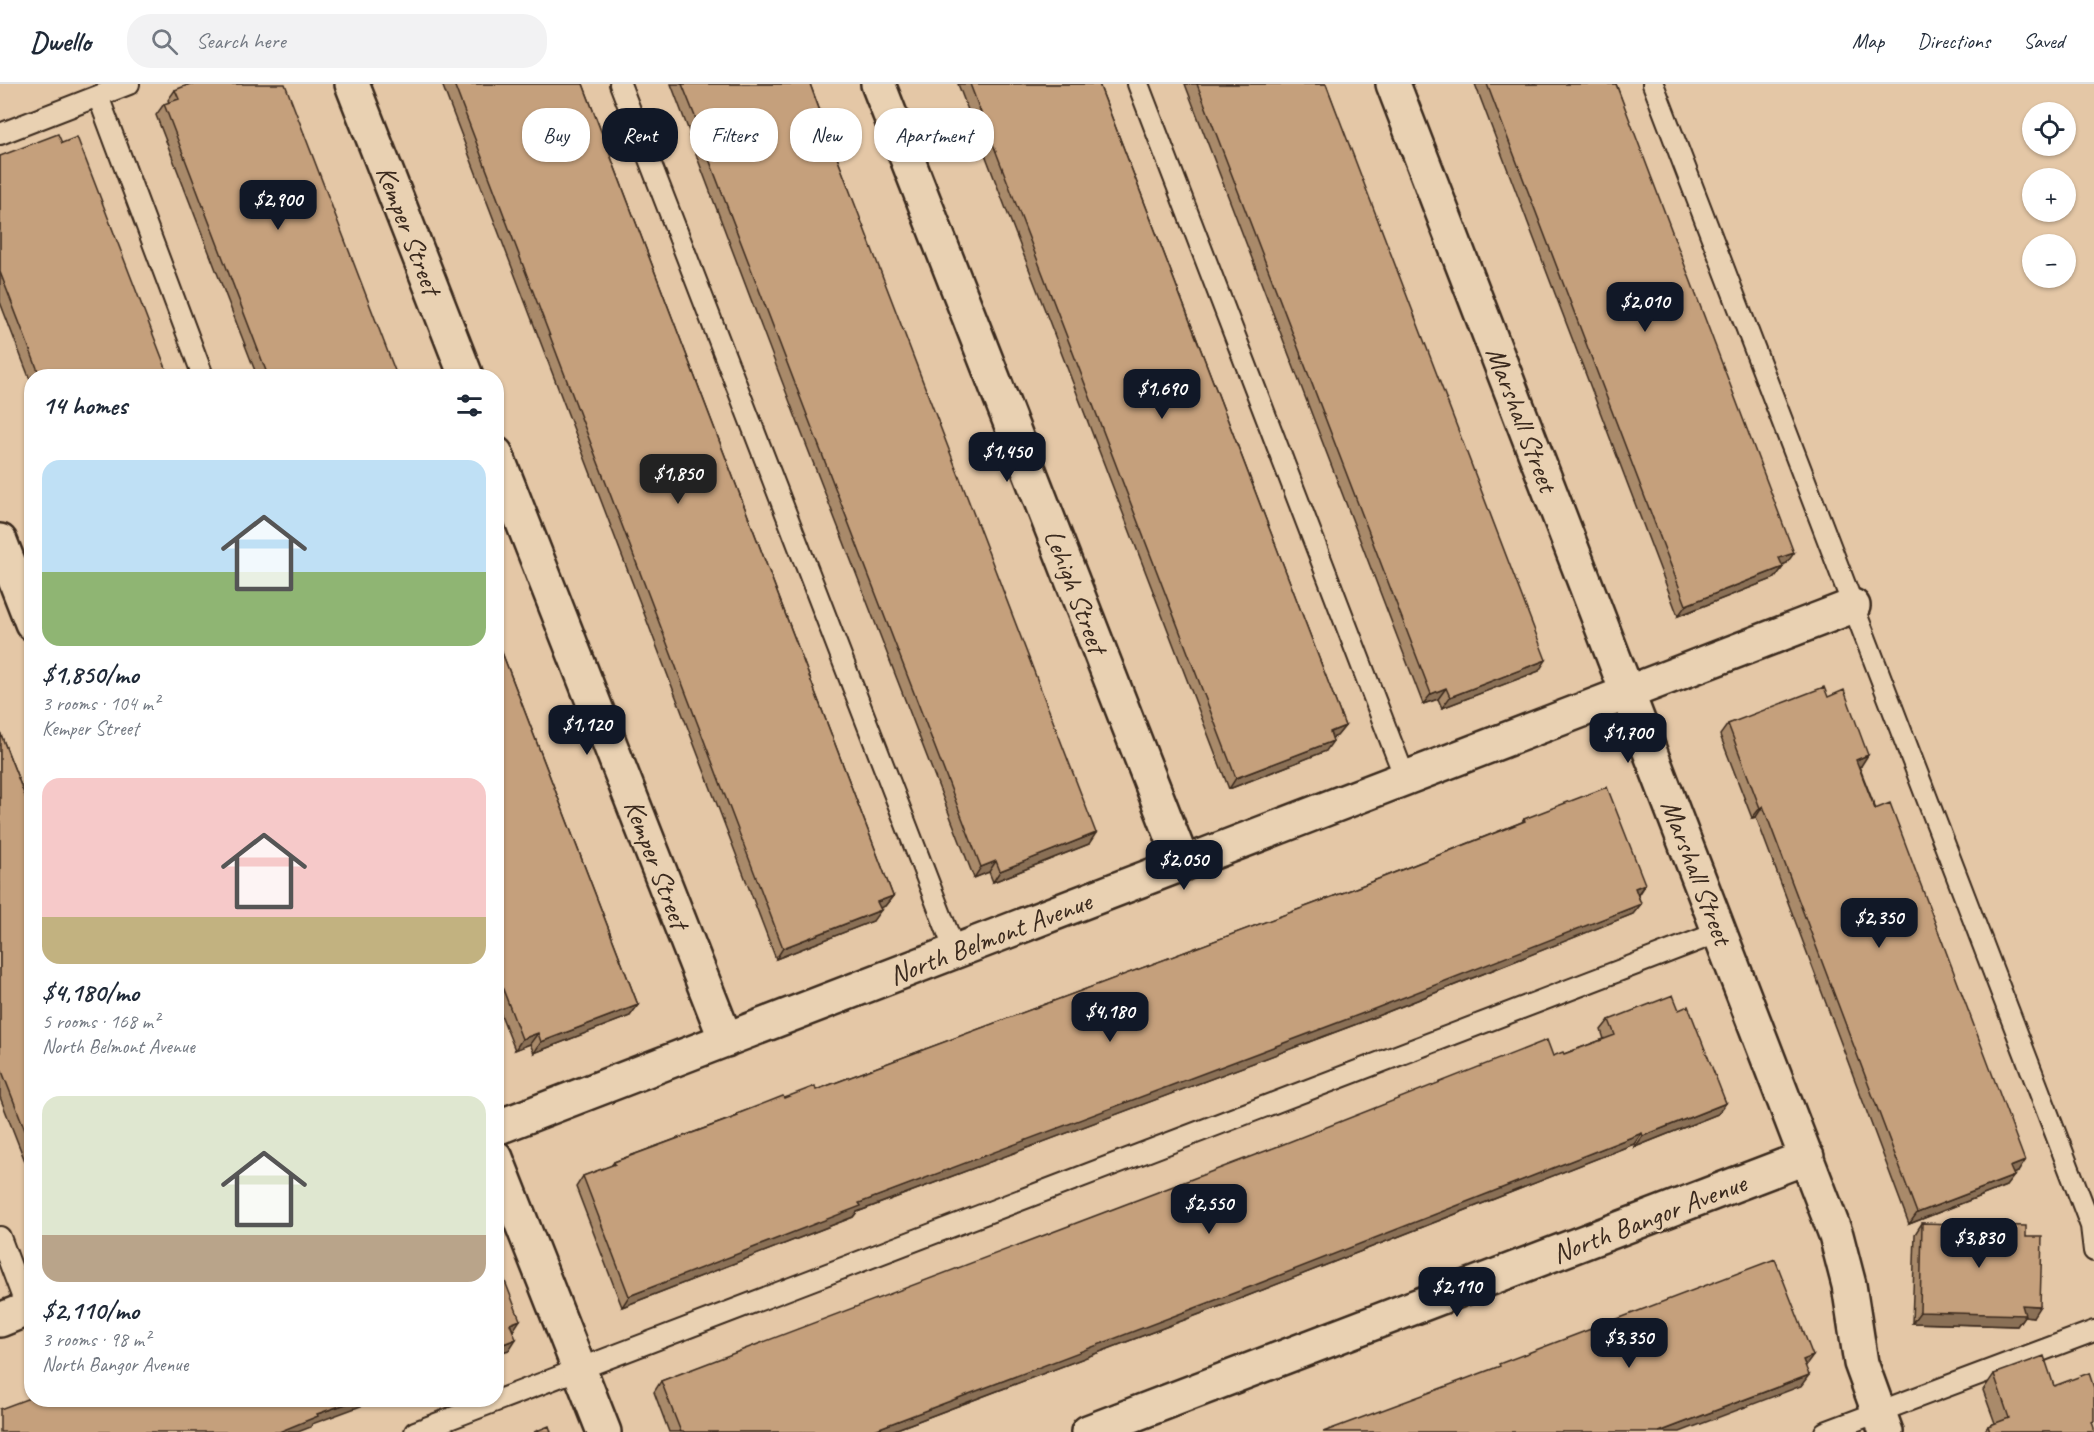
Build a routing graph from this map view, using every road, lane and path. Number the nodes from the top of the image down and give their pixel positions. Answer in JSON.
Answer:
{"nodes":[{"id":1,"x":129,"y":84,"type":"edge"},
{"id":2,"x":352,"y":84,"type":"edge"},
{"id":3,"x":620,"y":84,"type":"edge"},
{"id":4,"x":878,"y":84,"type":"edge"},
{"id":5,"x":1138,"y":84,"type":"edge"},
{"id":6,"x":1394,"y":84,"type":"edge"},
{"id":7,"x":1653,"y":84,"type":"edge"},
{"id":8,"x":98,"y":96,"type":"junction"},
{"id":9,"x":0,"y":134,"type":"edge"},
{"id":10,"x":200,"y":369,"type":"edge"},
{"id":11,"x":463,"y":369,"type":"edge"},
{"id":12,"x":504,"y":474,"type":"edge"},
{"id":13,"x":0,"y":541,"type":"edge"},
{"id":14,"x":24,"y":602,"type":"edge"},
{"id":15,"x":1852,"y":606,"type":"junction"},
{"id":16,"x":1628,"y":692,"type":"junction"},
{"id":17,"x":1405,"y":778,"type":"junction"},
{"id":18,"x":1183,"y":864,"type":"junction"},
{"id":19,"x":1720,"y":932,"type":"junction"},
{"id":20,"x":955,"y":951,"type":"junction"},
{"id":21,"x":726,"y":1040,"type":"junction"},
{"id":22,"x":504,"y":1125,"type":"edge"},
{"id":23,"x":1807,"y":1157,"type":"junction"},
{"id":24,"x":504,"y":1178,"type":"edge"},
{"id":25,"x":0,"y":1236,"type":"edge"},
{"id":26,"x":2094,"y":1251,"type":"edge"},
{"id":27,"x":20,"y":1312,"type":"edge"},
{"id":28,"x":2094,"y":1331,"type":"edge"},
{"id":29,"x":579,"y":1368,"type":"junction"},
{"id":30,"x":504,"y":1397,"type":"edge"},
{"id":31,"x":479,"y":1407,"type":"edge"},
{"id":32,"x":1882,"y":1422,"type":"edge"},
{"id":33,"x":415,"y":1432,"type":"edge"},
{"id":34,"x":604,"y":1432,"type":"edge"},
{"id":35,"x":1088,"y":1432,"type":"edge"},
{"id":36,"x":1825,"y":1432,"type":"edge"}],
"edges":[{"from":1,"to":8,"type":"lane"},
{"from":2,"to":11,"type":"street","name":"Kemper Street"},
{"from":3,"to":20,"type":"lane"},
{"from":4,"to":18,"type":"street","name":"Lehigh Street"},
{"from":5,"to":17,"type":"lane"},
{"from":6,"to":16,"type":"street","name":"Marshall Street"},
{"from":7,"to":15,"type":"lane"},
{"from":8,"to":9,"type":"lane"},
{"from":8,"to":10,"type":"lane"},
{"from":12,"to":21,"type":"street","name":"Kemper Street"},
{"from":13,"to":14,"type":"street"},
{"from":15,"to":16,"type":"street","name":"North Belmont Avenue"},
{"from":15,"to":26,"type":"lane"},
{"from":16,"to":17,"type":"street","name":"North Belmont Avenue"},
{"from":16,"to":19,"type":"street","name":"Marshall Street"},
{"from":17,"to":18,"type":"street","name":"North Belmont Avenue"},
{"from":18,"to":20,"type":"street","name":"North Belmont Avenue"},
{"from":19,"to":23,"type":"street","name":"Marshall Street"},
{"from":19,"to":29,"type":"lane"},
{"from":20,"to":21,"type":"street","name":"North Belmont Avenue"},
{"from":21,"to":22,"type":"street","name":"North Belmont Avenue"},
{"from":23,"to":32,"type":"street","name":"Marshall Street"},
{"from":23,"to":35,"type":"street","name":"North Bangor Avenue"},
{"from":24,"to":29,"type":"street"},
{"from":25,"to":27,"type":"lane"},
{"from":28,"to":32,"type":"lane"},
{"from":29,"to":30,"type":"lane"},
{"from":29,"to":34,"type":"street"},
{"from":31,"to":33,"type":"lane"},
{"from":32,"to":36,"type":"lane"}]}
